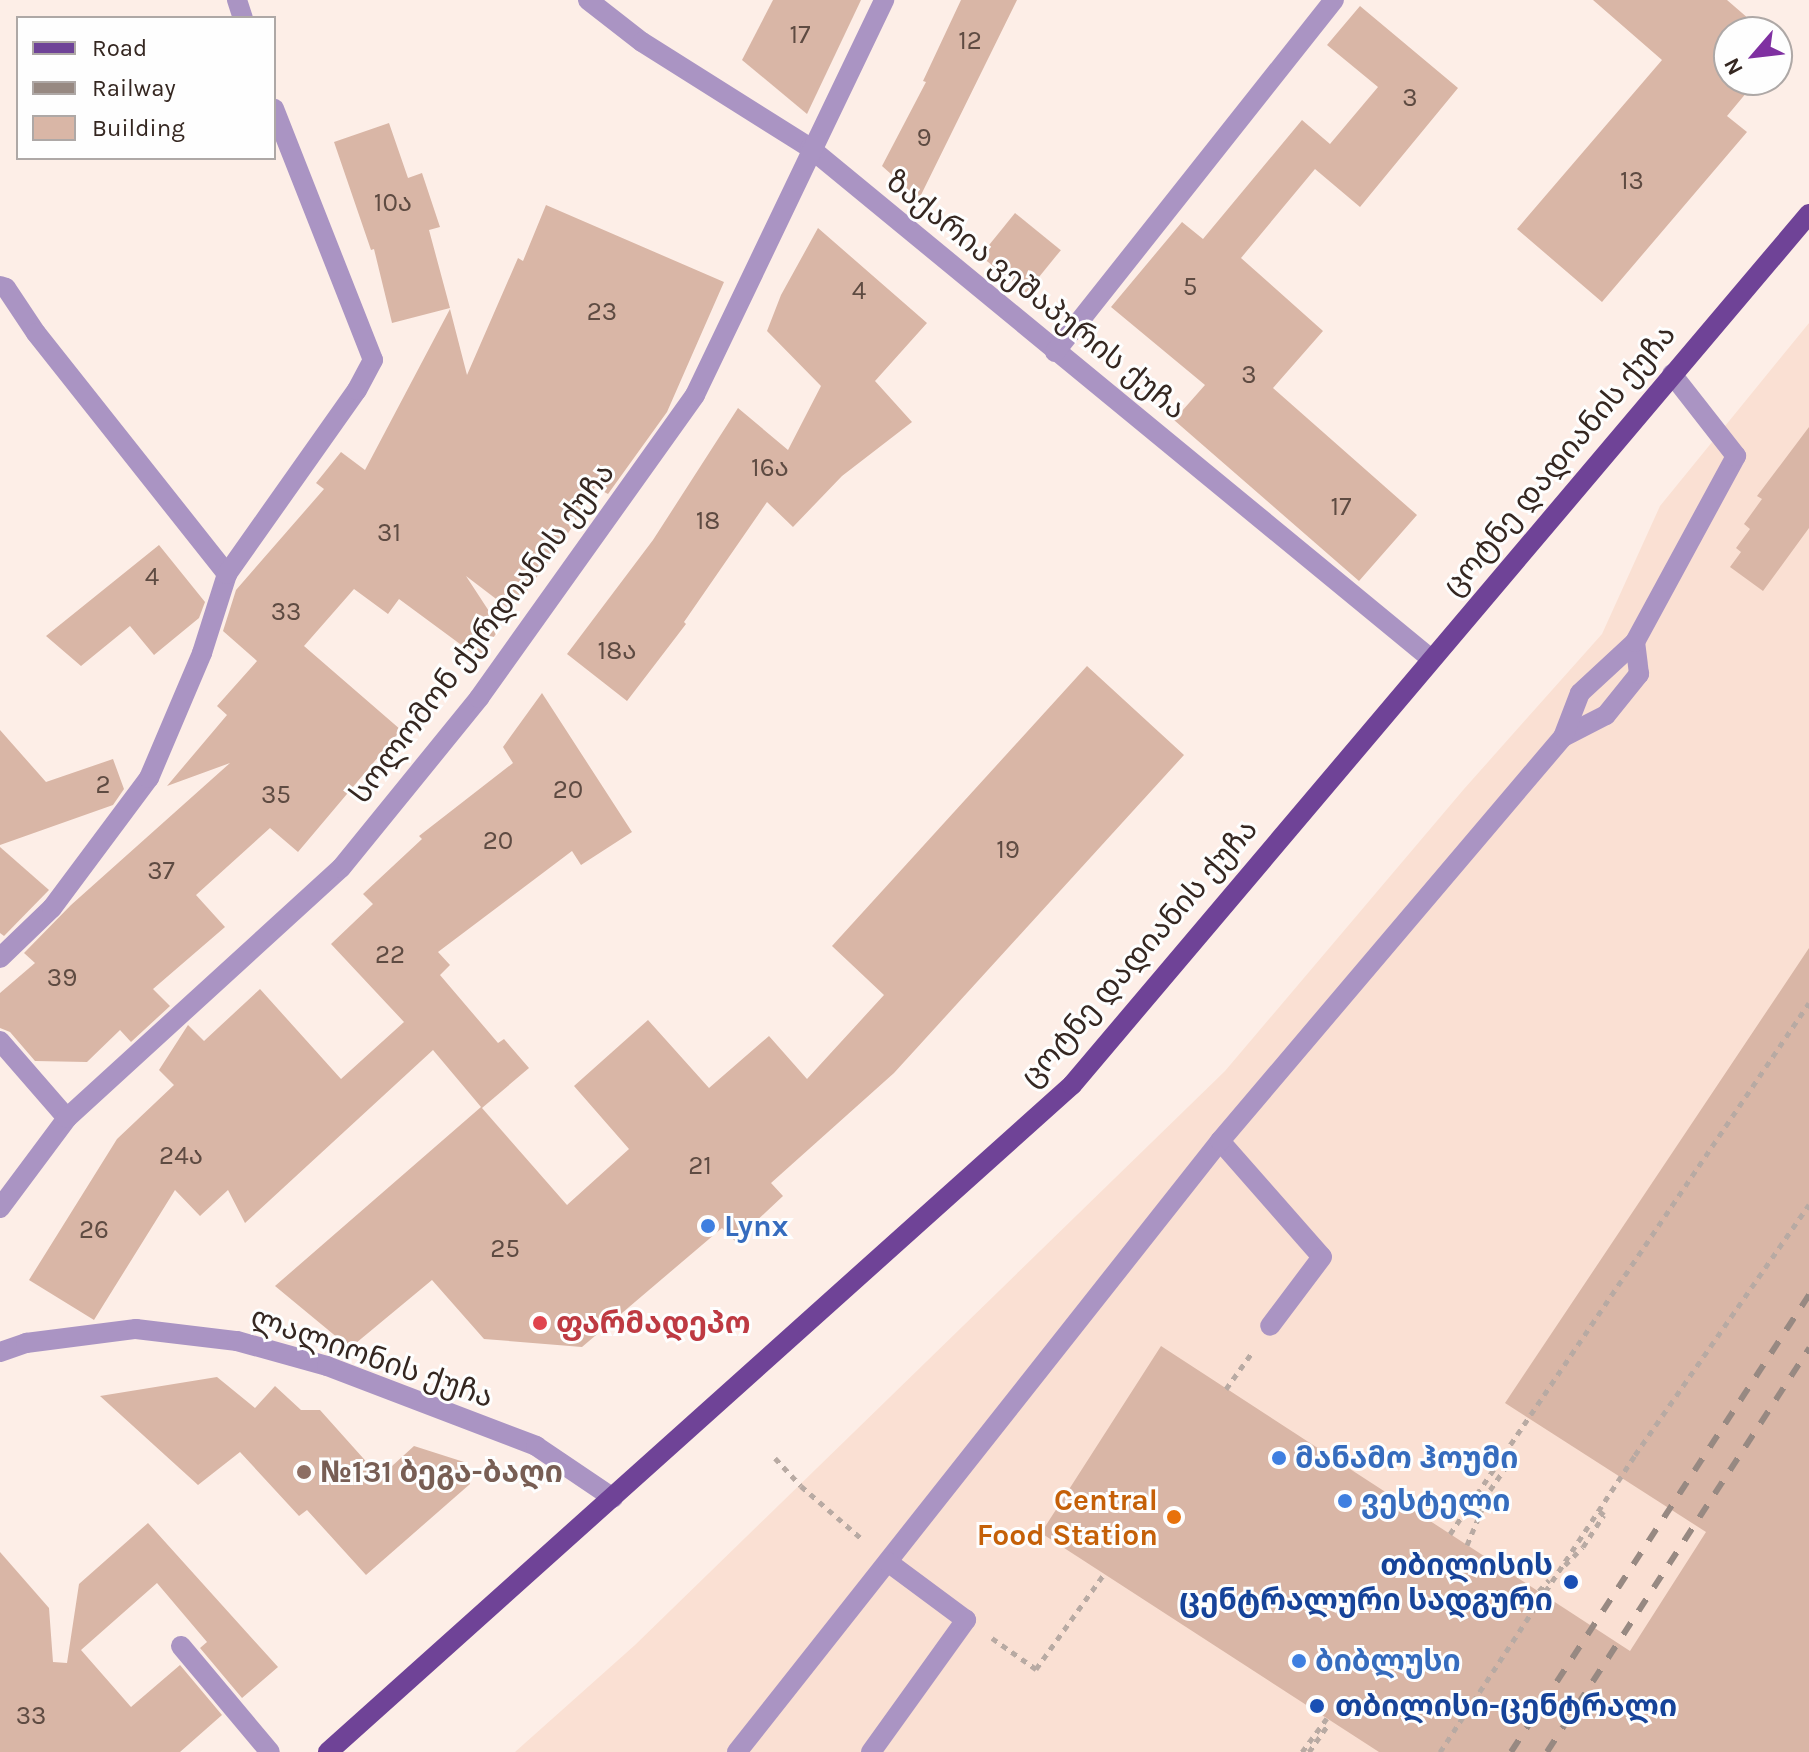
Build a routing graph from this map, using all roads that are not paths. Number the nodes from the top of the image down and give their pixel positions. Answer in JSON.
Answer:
{"nodes":[{"id":1,"x":588,"y":0,"type":"edge"},
{"id":2,"x":884,"y":0,"type":"edge"},
{"id":3,"x":1334,"y":0,"type":"edge"},
{"id":4,"x":276,"y":114,"type":"edge"},
{"id":5,"x":810,"y":148,"type":"junction"},
{"id":6,"x":1809,"y":214,"type":"edge"},
{"id":7,"x":3,"y":287,"type":"edge"},
{"id":8,"x":1055,"y":352,"type":"junction"},
{"id":9,"x":1672,"y":374,"type":"junction"},
{"id":10,"x":227,"y":574,"type":"junction"},
{"id":11,"x":1635,"y":642,"type":"junction"},
{"id":12,"x":1430,"y":658,"type":"junction"},
{"id":13,"x":1563,"y":737,"type":"junction"},
{"id":14,"x":0,"y":958,"type":"edge"},
{"id":15,"x":0,"y":1041,"type":"edge"},
{"id":16,"x":67,"y":1118,"type":"junction"},
{"id":17,"x":1220,"y":1141,"type":"junction"},
{"id":18,"x":0,"y":1208,"type":"edge"},
{"id":19,"x":1270,"y":1326,"type":"road end"},
{"id":20,"x":0,"y":1352,"type":"edge"},
{"id":21,"x":613,"y":1498,"type":"junction"},
{"id":22,"x":888,"y":1562,"type":"junction"},
{"id":23,"x":181,"y":1646,"type":"dead end"},
{"id":24,"x":270,"y":1752,"type":"edge"},
{"id":25,"x":328,"y":1752,"type":"edge"},
{"id":26,"x":737,"y":1752,"type":"edge"},
{"id":27,"x":871,"y":1752,"type":"edge"}],
"edges":[{"from":1,"to":5,"type":"street","name":"ზაქარია ვეშაპურის ქუჩა"},
{"from":2,"to":5,"type":"street","name":"სოლომონ ქურდიანის ქუჩა"},
{"from":3,"to":8,"type":"street"},
{"from":4,"to":10,"type":"street"},
{"from":5,"to":8,"type":"street","name":"ზაქარია ვეშაპურის ქუჩა"},
{"from":5,"to":16,"type":"street","name":"სოლომონ ქურდიანის ქუჩა"},
{"from":6,"to":9,"type":"main road","name":"ცოტნე დადიანის ქუჩა"},
{"from":7,"to":10,"type":"street"},
{"from":8,"to":12,"type":"street","name":"ზაქარია ვეშაპურის ქუჩა"},
{"from":9,"to":11,"type":"street"},
{"from":9,"to":12,"type":"main road","name":"ცოტნე დადიანის ქუჩა"},
{"from":10,"to":14,"type":"street"},
{"from":11,"to":13,"type":"street"},
{"from":11,"to":13,"type":"street"},
{"from":12,"to":21,"type":"main road","name":"ცოტნე დადიანის ქუჩა"},
{"from":13,"to":17,"type":"street"},
{"from":15,"to":16,"type":"street"},
{"from":16,"to":18,"type":"street","name":"სოლომონ ქურდიანის ქუჩა"},
{"from":17,"to":19,"type":"street"},
{"from":17,"to":22,"type":"street"},
{"from":20,"to":21,"type":"street","name":"ლალიონის ქუჩა"},
{"from":21,"to":25,"type":"main road","name":"ცოტნე დადიანის ქუჩა"},
{"from":22,"to":26,"type":"street"},
{"from":22,"to":27,"type":"street"},
{"from":23,"to":24,"type":"street"}]}
